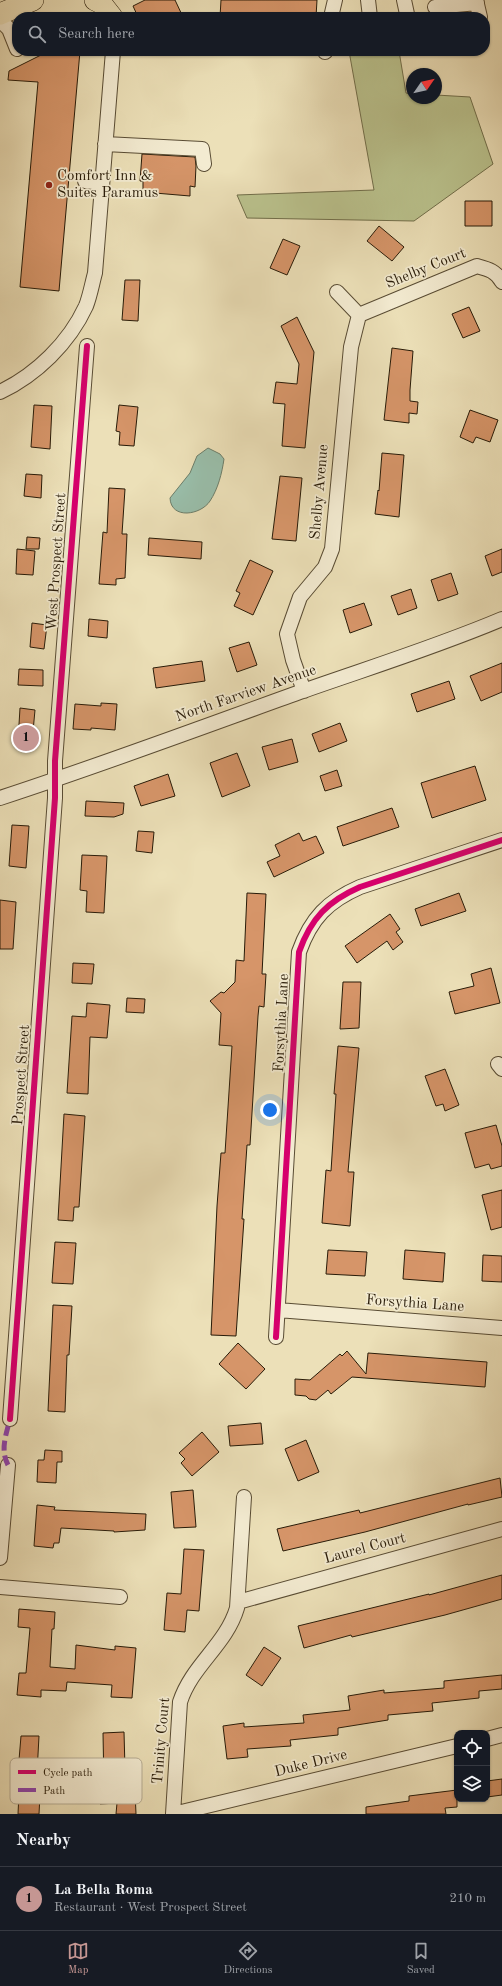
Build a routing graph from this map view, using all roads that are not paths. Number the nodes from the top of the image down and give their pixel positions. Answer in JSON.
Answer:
{"nodes":[{"id":1,"x":33,"y":0,"type":"edge"},
{"id":2,"x":95,"y":0,"type":"edge"},
{"id":3,"x":120,"y":0,"type":"edge"},
{"id":4,"x":335,"y":0,"type":"edge"},
{"id":5,"x":368,"y":0,"type":"edge"},
{"id":6,"x":476,"y":2,"type":"edge"},
{"id":7,"x":435,"y":7,"type":"dead end"},
{"id":8,"x":108,"y":12,"type":"edge"},
{"id":9,"x":118,"y":12,"type":"edge"},
{"id":10,"x":332,"y":12,"type":"edge"},
{"id":11,"x":369,"y":12,"type":"edge"},
{"id":12,"x":479,"y":12,"type":"edge"},
{"id":13,"x":0,"y":14,"type":"edge"},
{"id":14,"x":0,"y":20,"type":"edge"},
{"id":15,"x":12,"y":36,"type":"edge"},
{"id":16,"x":113,"y":56,"type":"edge"},
{"id":17,"x":105,"y":144,"type":"junction"},
{"id":18,"x":204,"y":164,"type":"dead end"},
{"id":19,"x":85,"y":182,"type":"dead end"},
{"id":20,"x":102,"y":183,"type":"junction"},
{"id":21,"x":502,"y":282,"type":"edge"},
{"id":22,"x":337,"y":292,"type":"dead end"},
{"id":23,"x":359,"y":315,"type":"junction"},
{"id":24,"x":87,"y":346,"type":"dead end"},
{"id":25,"x":0,"y":392,"type":"edge"},
{"id":26,"x":502,"y":619,"type":"edge"},
{"id":27,"x":304,"y":691,"type":"junction"},
{"id":28,"x":55,"y":780,"type":"junction"},
{"id":29,"x":0,"y":798,"type":"edge"},
{"id":30,"x":502,"y":840,"type":"edge"},
{"id":31,"x":278,"y":1310,"type":"junction"},
{"id":32,"x":502,"y":1328,"type":"edge"},
{"id":33,"x":276,"y":1337,"type":"dead end"},
{"id":34,"x":10,"y":1419,"type":"dead end"},
{"id":35,"x":8,"y":1465,"type":"dead end"},
{"id":36,"x":244,"y":1497,"type":"dead end"},
{"id":37,"x":502,"y":1530,"type":"edge"},
{"id":38,"x":0,"y":1558,"type":"edge"},
{"id":39,"x":0,"y":1587,"type":"edge"},
{"id":40,"x":120,"y":1597,"type":"dead end"},
{"id":41,"x":238,"y":1602,"type":"junction"},
{"id":42,"x":502,"y":1735,"type":"edge"},
{"id":43,"x":490,"y":1738,"type":"edge"},
{"id":44,"x":454,"y":1747,"type":"edge"},
{"id":45,"x":173,"y":1814,"type":"edge"}],
"edges":[{"from":1,"to":13,"type":"highway"},
{"from":2,"to":8,"type":"highway"},
{"from":3,"to":9,"type":"highway"},
{"from":4,"to":10,"type":"street"},
{"from":5,"to":11,"type":"street"},
{"from":6,"to":7,"type":"street"},
{"from":6,"to":12,"type":"street"},
{"from":14,"to":15,"type":"street"},
{"from":16,"to":17,"type":"street"},
{"from":17,"to":18,"type":"street"},
{"from":17,"to":20,"type":"street"},
{"from":19,"to":20,"type":"street"},
{"from":20,"to":25,"type":"street"},
{"from":21,"to":23,"type":"street","name":"Shelby Court"},
{"from":22,"to":23,"type":"street"},
{"from":23,"to":27,"type":"street","name":"Shelby Avenue"},
{"from":24,"to":28,"type":"street","name":"West Prospect Street"},
{"from":26,"to":27,"type":"street","name":"North Farview Avenue"},
{"from":27,"to":28,"type":"street","name":"North Farview Avenue"},
{"from":28,"to":29,"type":"street","name":"North Farview Avenue"},
{"from":28,"to":34,"type":"street","name":"Prospect Street"},
{"from":30,"to":31,"type":"street","name":"Forsythia Lane"},
{"from":31,"to":32,"type":"street","name":"Forsythia Lane"},
{"from":31,"to":33,"type":"street","name":"Forsythia Lane"},
{"from":35,"to":38,"type":"street"},
{"from":36,"to":41,"type":"street","name":"Trinity Court"},
{"from":37,"to":41,"type":"street","name":"Laurel Court"},
{"from":39,"to":40,"type":"street"},
{"from":41,"to":45,"type":"street","name":"Trinity Court"},
{"from":42,"to":43,"type":"street"},
{"from":44,"to":45,"type":"street","name":"Duke Drive"}]}
